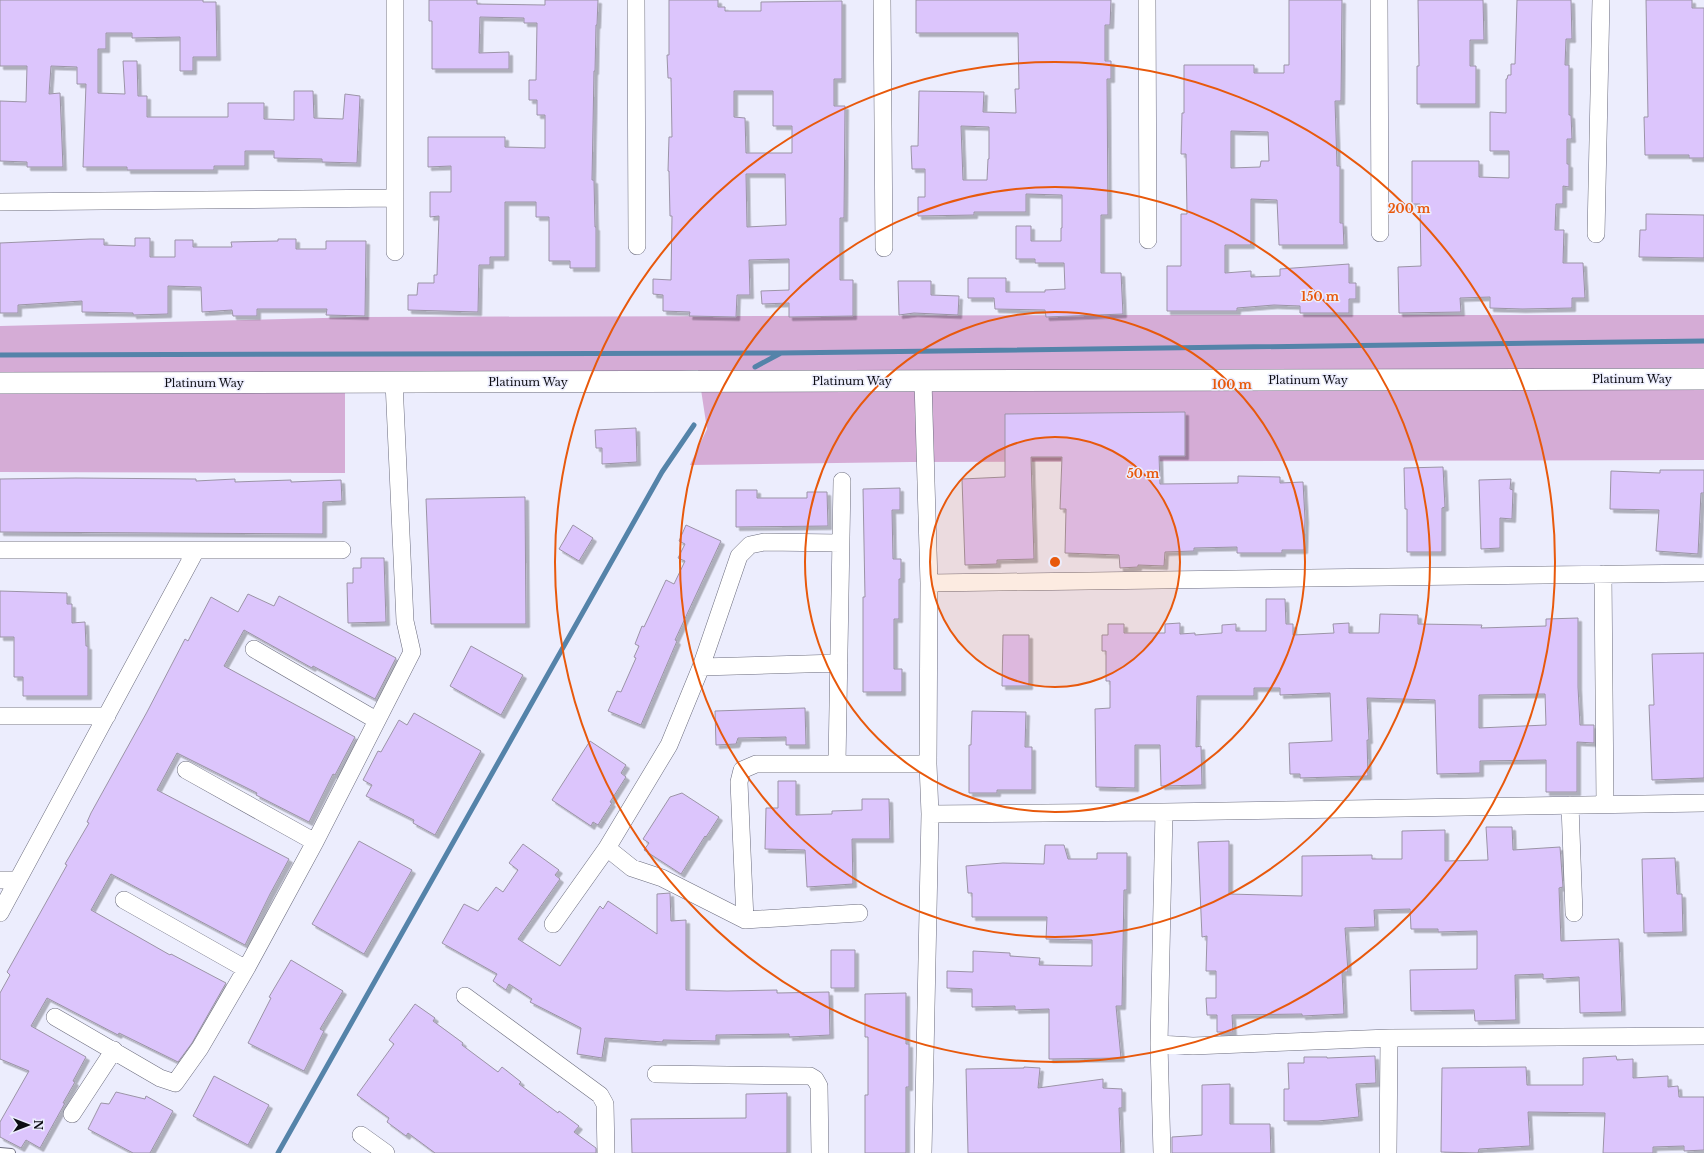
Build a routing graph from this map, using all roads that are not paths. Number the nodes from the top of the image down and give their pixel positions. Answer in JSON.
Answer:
{"nodes":[{"id":1,"x":395,"y":0,"type":"edge"},
{"id":2,"x":636,"y":0,"type":"edge"},
{"id":3,"x":882,"y":0,"type":"edge"},
{"id":4,"x":1147,"y":0,"type":"edge"},
{"id":5,"x":1379,"y":0,"type":"edge"},
{"id":6,"x":1601,"y":0,"type":"edge"},
{"id":7,"x":395,"y":198,"type":"junction"},
{"id":8,"x":0,"y":202,"type":"edge"},
{"id":9,"x":1380,"y":233,"type":"dead end"},
{"id":10,"x":1596,"y":234,"type":"dead end"},
{"id":11,"x":1148,"y":240,"type":"dead end"},
{"id":12,"x":638,"y":246,"type":"dead end"},
{"id":13,"x":884,"y":248,"type":"dead end"},
{"id":14,"x":395,"y":252,"type":"dead end"},
{"id":15,"x":1704,"y":379,"type":"edge"},
{"id":16,"x":923,"y":381,"type":"junction"},
{"id":17,"x":394,"y":382,"type":"junction"},
{"id":18,"x":0,"y":383,"type":"edge"},
{"id":19,"x":842,"y":481,"type":"dead end"},
{"id":20,"x":840,"y":543,"type":"junction"},
{"id":21,"x":0,"y":550,"type":"edge"},
{"id":22,"x":196,"y":550,"type":"junction"},
{"id":23,"x":342,"y":550,"type":"dead end"},
{"id":24,"x":1704,"y":573,"type":"edge"},
{"id":25,"x":1603,"y":574,"type":"junction"},
{"id":26,"x":929,"y":583,"type":"junction"},
{"id":27,"x":254,"y":649,"type":"dead end"},
{"id":28,"x":838,"y":663,"type":"junction"},
{"id":29,"x":701,"y":667,"type":"junction"},
{"id":30,"x":0,"y":716,"type":"edge"},
{"id":31,"x":107,"y":716,"type":"junction"},
{"id":32,"x":376,"y":720,"type":"junction"},
{"id":33,"x":837,"y":763,"type":"junction"},
{"id":34,"x":928,"y":764,"type":"junction"},
{"id":35,"x":186,"y":770,"type":"dead end"},
{"id":36,"x":1704,"y":803,"type":"edge"},
{"id":37,"x":1605,"y":804,"type":"junction"},
{"id":38,"x":1570,"y":805,"type":"junction"},
{"id":39,"x":1164,"y":812,"type":"junction"},
{"id":40,"x":930,"y":814,"type":"junction"},
{"id":41,"x":315,"y":842,"type":"junction"},
{"id":42,"x":606,"y":848,"type":"junction"},
{"id":43,"x":0,"y":880,"type":"edge"},
{"id":44,"x":18,"y":880,"type":"junction"},
{"id":45,"x":124,"y":900,"type":"dead end"},
{"id":46,"x":0,"y":913,"type":"edge"},
{"id":47,"x":859,"y":913,"type":"dead end"},
{"id":48,"x":1574,"y":913,"type":"dead end"},
{"id":49,"x":745,"y":920,"type":"junction"},
{"id":50,"x":553,"y":924,"type":"dead end"},
{"id":51,"x":246,"y":969,"type":"junction"},
{"id":52,"x":465,"y":996,"type":"dead end"},
{"id":53,"x":55,"y":1017,"type":"dead end"},
{"id":54,"x":1704,"y":1036,"type":"edge"},
{"id":55,"x":1389,"y":1038,"type":"junction"},
{"id":56,"x":1160,"y":1044,"type":"junction"},
{"id":57,"x":114,"y":1050,"type":"junction"},
{"id":58,"x":656,"y":1074,"type":"dead end"},
{"id":59,"x":72,"y":1114,"type":"dead end"},
{"id":60,"x":361,"y":1136,"type":"dead end"},
{"id":61,"x":0,"y":1152,"type":"edge"},
{"id":62,"x":11,"y":1153,"type":"edge"},
{"id":63,"x":386,"y":1153,"type":"edge"},
{"id":64,"x":606,"y":1153,"type":"edge"},
{"id":65,"x":820,"y":1153,"type":"edge"},
{"id":66,"x":923,"y":1153,"type":"edge"},
{"id":67,"x":1162,"y":1153,"type":"edge"},
{"id":68,"x":1388,"y":1153,"type":"edge"}],
"edges":[{"from":1,"to":7,"type":"street"},
{"from":2,"to":12,"type":"street"},
{"from":3,"to":13,"type":"street"},
{"from":4,"to":11,"type":"street"},
{"from":5,"to":9,"type":"street"},
{"from":6,"to":10,"type":"street"},
{"from":7,"to":8,"type":"street"},
{"from":7,"to":14,"type":"street"},
{"from":15,"to":16,"type":"street","name":"Platinum Way"},
{"from":16,"to":17,"type":"street","name":"Platinum Way"},
{"from":16,"to":26,"type":"street"},
{"from":17,"to":18,"type":"street","name":"Platinum Way"},
{"from":17,"to":32,"type":"street"},
{"from":19,"to":20,"type":"street"},
{"from":20,"to":28,"type":"street"},
{"from":20,"to":29,"type":"street"},
{"from":21,"to":22,"type":"street"},
{"from":22,"to":23,"type":"street"},
{"from":22,"to":31,"type":"street"},
{"from":24,"to":25,"type":"street"},
{"from":25,"to":26,"type":"street"},
{"from":25,"to":37,"type":"street"},
{"from":26,"to":34,"type":"street"},
{"from":27,"to":32,"type":"street"},
{"from":28,"to":29,"type":"street"},
{"from":28,"to":33,"type":"street"},
{"from":29,"to":42,"type":"street"},
{"from":30,"to":31,"type":"street"},
{"from":31,"to":44,"type":"street"},
{"from":32,"to":41,"type":"street"},
{"from":33,"to":34,"type":"street"},
{"from":33,"to":49,"type":"street"},
{"from":34,"to":40,"type":"street"},
{"from":35,"to":41,"type":"street"},
{"from":36,"to":37,"type":"street"},
{"from":37,"to":38,"type":"street"},
{"from":38,"to":39,"type":"street"},
{"from":38,"to":48,"type":"street"},
{"from":39,"to":40,"type":"street"},
{"from":39,"to":56,"type":"street"},
{"from":40,"to":66,"type":"street"},
{"from":41,"to":51,"type":"street"},
{"from":42,"to":49,"type":"street"},
{"from":42,"to":50,"type":"street"},
{"from":43,"to":44,"type":"street"},
{"from":44,"to":46,"type":"street"},
{"from":45,"to":51,"type":"street"},
{"from":47,"to":49,"type":"street"},
{"from":51,"to":57,"type":"street"},
{"from":52,"to":64,"type":"street"},
{"from":53,"to":57,"type":"street"},
{"from":54,"to":55,"type":"street"},
{"from":55,"to":56,"type":"street"},
{"from":55,"to":68,"type":"street"},
{"from":56,"to":67,"type":"street"},
{"from":57,"to":59,"type":"street"},
{"from":58,"to":65,"type":"street"},
{"from":60,"to":63,"type":"street"},
{"from":61,"to":62,"type":"lane"}]}
